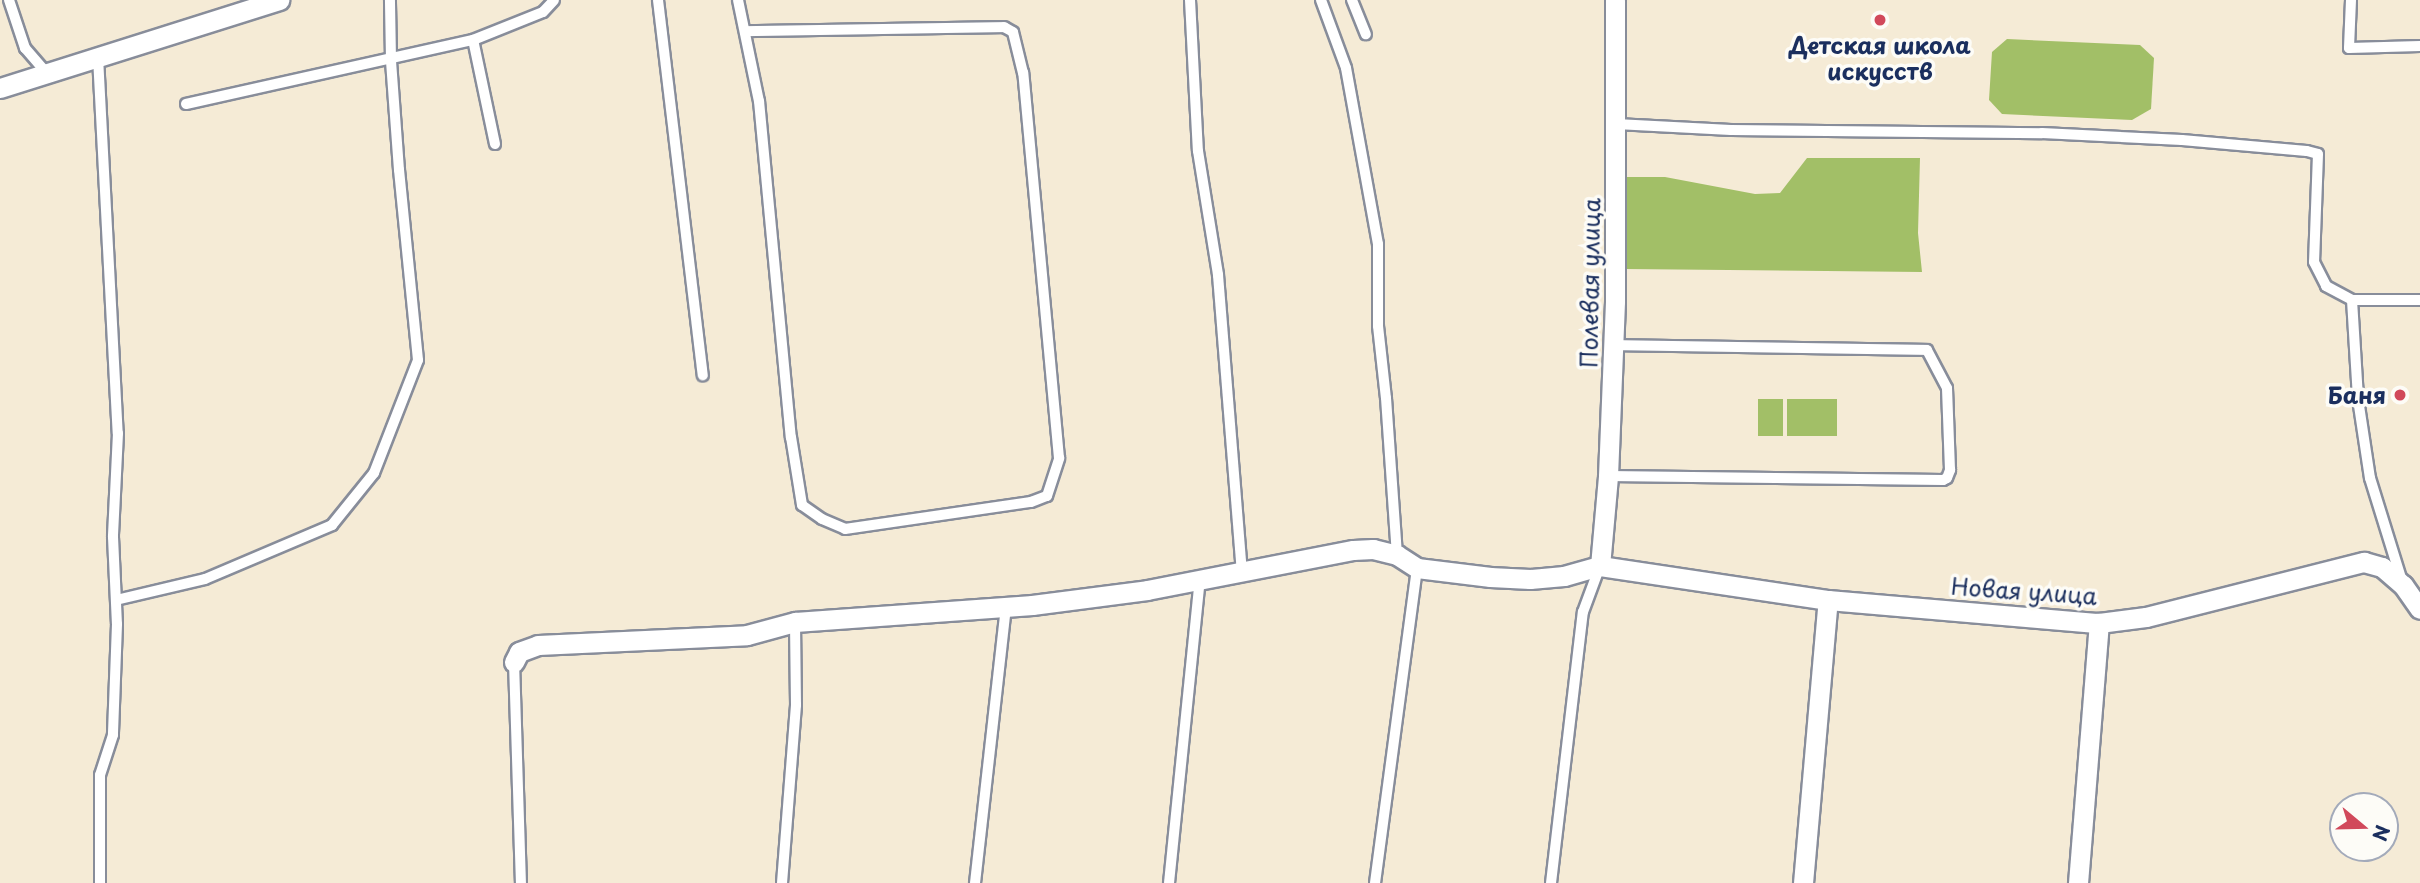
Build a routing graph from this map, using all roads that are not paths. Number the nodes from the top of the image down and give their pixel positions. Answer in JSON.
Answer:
{"nodes":[{"id":1,"x":9,"y":0,"type":"edge"},
{"id":2,"x":279,"y":0,"type":"edge"},
{"id":3,"x":390,"y":0,"type":"edge"},
{"id":4,"x":554,"y":0,"type":"edge"},
{"id":5,"x":657,"y":0,"type":"edge"},
{"id":6,"x":738,"y":0,"type":"edge"},
{"id":7,"x":1190,"y":0,"type":"edge"},
{"id":8,"x":1321,"y":0,"type":"edge"},
{"id":9,"x":1352,"y":0,"type":"edge"},
{"id":10,"x":1615,"y":0,"type":"edge"},
{"id":11,"x":2351,"y":0,"type":"edge"},
{"id":12,"x":746,"y":31,"type":"junction"},
{"id":13,"x":1366,"y":34,"type":"dead end"},
{"id":14,"x":473,"y":40,"type":"junction"},
{"id":15,"x":2420,"y":46,"type":"edge"},
{"id":16,"x":97,"y":57,"type":"junction"},
{"id":17,"x":391,"y":60,"type":"junction"},
{"id":18,"x":48,"y":75,"type":"junction"},
{"id":19,"x":0,"y":88,"type":"edge"},
{"id":20,"x":186,"y":104,"type":"dead end"},
{"id":21,"x":1616,"y":124,"type":"junction"},
{"id":22,"x":495,"y":144,"type":"dead end"},
{"id":23,"x":2352,"y":300,"type":"junction"},
{"id":24,"x":2420,"y":300,"type":"edge"},
{"id":25,"x":1613,"y":345,"type":"junction"},
{"id":26,"x":703,"y":375,"type":"dead end"},
{"id":27,"x":1608,"y":476,"type":"junction"},
{"id":28,"x":1397,"y":555,"type":"junction"},
{"id":29,"x":1600,"y":566,"type":"junction"},
{"id":30,"x":1417,"y":568,"type":"junction"},
{"id":31,"x":1242,"y":572,"type":"junction"},
{"id":32,"x":1200,"y":580,"type":"junction"},
{"id":33,"x":2403,"y":585,"type":"junction"},
{"id":34,"x":116,"y":600,"type":"junction"},
{"id":35,"x":1828,"y":600,"type":"junction"},
{"id":36,"x":1006,"y":606,"type":"junction"},
{"id":37,"x":2420,"y":609,"type":"edge"},
{"id":38,"x":795,"y":622,"type":"junction"},
{"id":39,"x":2099,"y":622,"type":"junction"},
{"id":40,"x":514,"y":662,"type":"joint"},
{"id":41,"x":100,"y":883,"type":"edge"},
{"id":42,"x":521,"y":883,"type":"edge"},
{"id":43,"x":782,"y":883,"type":"edge"},
{"id":44,"x":975,"y":883,"type":"edge"},
{"id":45,"x":1169,"y":883,"type":"edge"},
{"id":46,"x":1375,"y":883,"type":"edge"},
{"id":47,"x":1551,"y":883,"type":"edge"},
{"id":48,"x":1803,"y":883,"type":"edge"},
{"id":49,"x":2078,"y":883,"type":"edge"}],
"edges":[{"from":1,"to":18,"type":"lane"},
{"from":2,"to":16,"type":"street"},
{"from":3,"to":17,"type":"lane"},
{"from":4,"to":14,"type":"lane"},
{"from":5,"to":26,"type":"lane"},
{"from":6,"to":12,"type":"lane"},
{"from":7,"to":31,"type":"lane"},
{"from":8,"to":28,"type":"lane"},
{"from":9,"to":13,"type":"lane"},
{"from":10,"to":21,"type":"street","name":"Полевая улица"},
{"from":11,"to":15,"type":"lane"},
{"from":12,"to":12,"type":"lane"},
{"from":14,"to":17,"type":"lane"},
{"from":14,"to":22,"type":"lane"},
{"from":16,"to":18,"type":"street"},
{"from":16,"to":34,"type":"lane"},
{"from":17,"to":20,"type":"lane"},
{"from":17,"to":34,"type":"lane"},
{"from":18,"to":19,"type":"street"},
{"from":21,"to":23,"type":"lane"},
{"from":21,"to":25,"type":"street","name":"Полевая улица"},
{"from":23,"to":24,"type":"lane"},
{"from":23,"to":33,"type":"lane"},
{"from":25,"to":27,"type":"street","name":"Полевая улица"},
{"from":25,"to":27,"type":"lane"},
{"from":27,"to":29,"type":"street","name":"Полевая улица"},
{"from":28,"to":30,"type":"street"},
{"from":28,"to":31,"type":"street"},
{"from":29,"to":30,"type":"street"},
{"from":29,"to":35,"type":"street","name":"Новая улица"},
{"from":29,"to":47,"type":"lane"},
{"from":30,"to":46,"type":"lane"},
{"from":31,"to":32,"type":"street"},
{"from":32,"to":36,"type":"street"},
{"from":32,"to":45,"type":"lane"},
{"from":33,"to":37,"type":"street","name":"Новая улица"},
{"from":33,"to":39,"type":"street","name":"Новая улица"},
{"from":34,"to":41,"type":"lane"},
{"from":35,"to":39,"type":"street","name":"Новая улица"},
{"from":35,"to":48,"type":"street"},
{"from":36,"to":38,"type":"street"},
{"from":36,"to":44,"type":"lane"},
{"from":38,"to":40,"type":"street"},
{"from":38,"to":43,"type":"lane"},
{"from":39,"to":49,"type":"street"},
{"from":40,"to":42,"type":"lane"}]}
